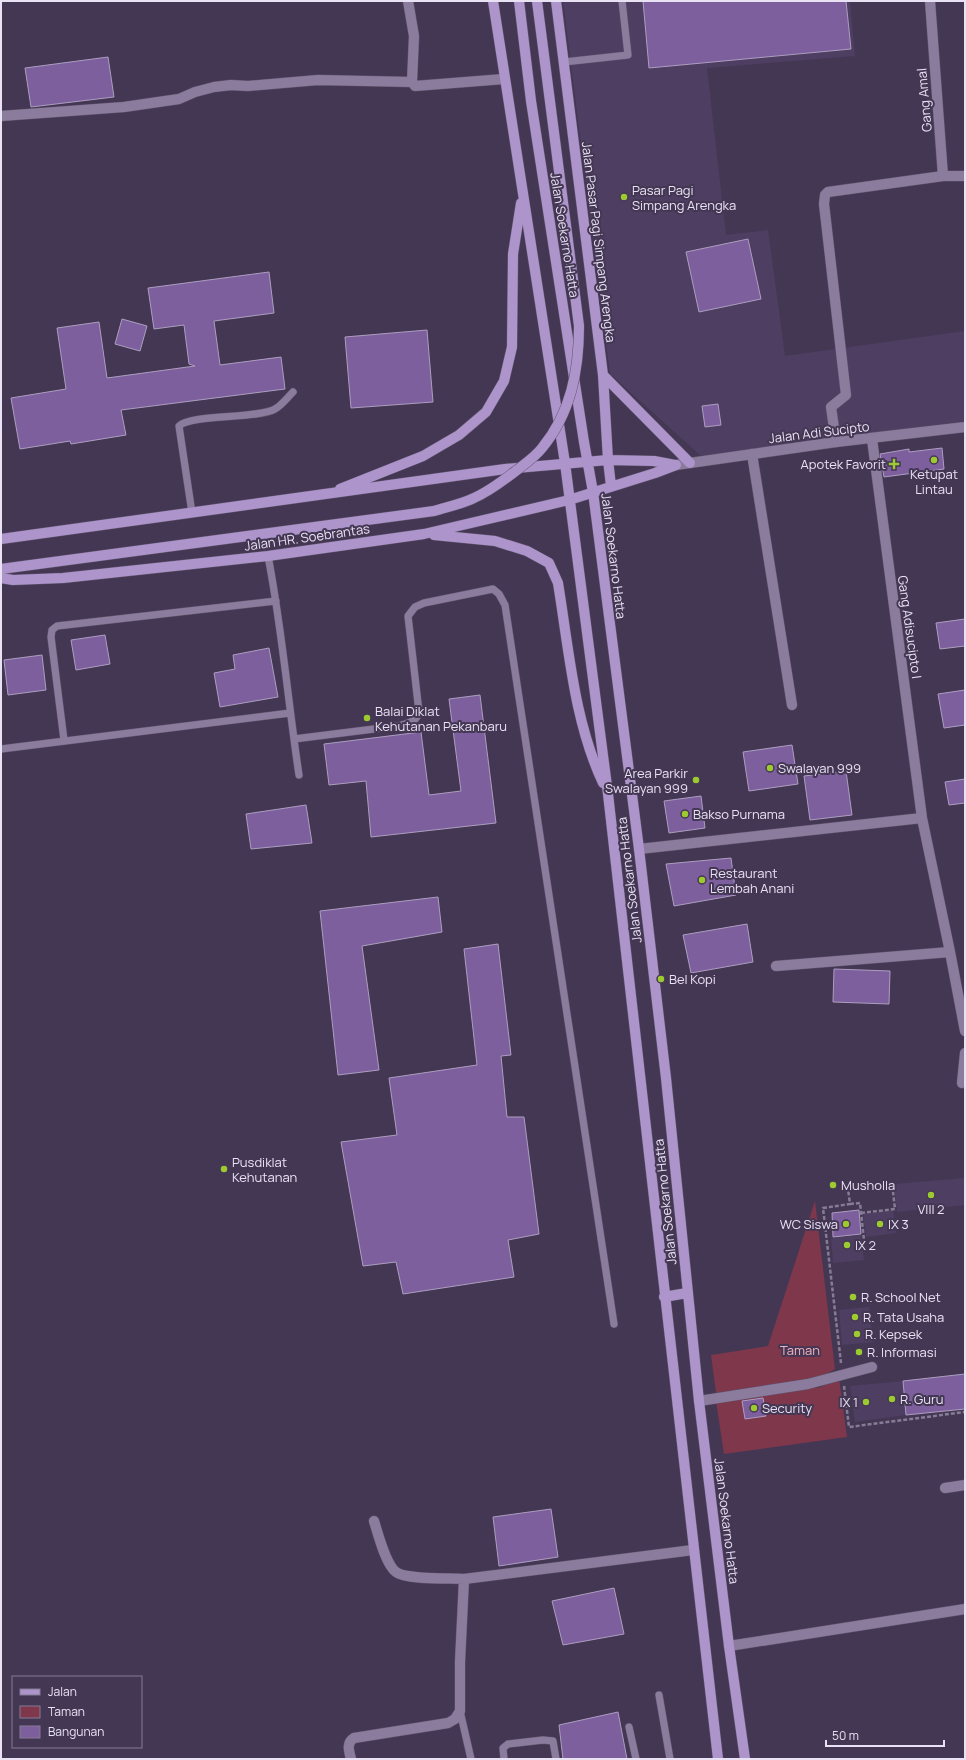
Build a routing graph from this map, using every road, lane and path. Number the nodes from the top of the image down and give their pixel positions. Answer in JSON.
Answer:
{"nodes":[{"id":1,"x":408,"y":1,"type":"edge"},
{"id":2,"x":493,"y":1,"type":"edge"},
{"id":3,"x":519,"y":1,"type":"edge"},
{"id":4,"x":537,"y":1,"type":"edge"},
{"id":5,"x":556,"y":1,"type":"edge"},
{"id":6,"x":622,"y":1,"type":"edge"},
{"id":7,"x":930,"y":1,"type":"edge"},
{"id":8,"x":564,"y":62,"type":"junction"},
{"id":9,"x":504,"y":79,"type":"junction"},
{"id":10,"x":412,"y":82,"type":"junction"},
{"id":11,"x":1,"y":116,"type":"edge"},
{"id":12,"x":943,"y":176,"type":"junction"},
{"id":13,"x":965,"y":176,"type":"edge"},
{"id":14,"x":522,"y":195,"type":"junction"},
{"id":15,"x":603,"y":375,"type":"junction"},
{"id":16,"x":293,"y":392,"type":"dead end"},
{"id":17,"x":965,"y":427,"type":"edge"},
{"id":18,"x":872,"y":439,"type":"junction"},
{"id":19,"x":836,"y":442,"type":"junction"},
{"id":20,"x":752,"y":454,"type":"junction"},
{"id":21,"x":608,"y":460,"type":"junction"},
{"id":22,"x":588,"y":461,"type":"junction"},
{"id":23,"x":565,"y":463,"type":"junction"},
{"id":24,"x":690,"y":463,"type":"junction"},
{"id":25,"x":676,"y":465,"type":"junction"},
{"id":26,"x":611,"y":486,"type":"junction"},
{"id":27,"x":593,"y":492,"type":"junction"},
{"id":28,"x":325,"y":495,"type":"junction"},
{"id":29,"x":569,"y":500,"type":"junction"},
{"id":30,"x":192,"y":513,"type":"junction"},
{"id":31,"x":424,"y":534,"type":"junction"},
{"id":32,"x":1,"y":539,"type":"edge"},
{"id":33,"x":268,"y":556,"type":"junction"},
{"id":34,"x":1,"y":569,"type":"edge"},
{"id":35,"x":1,"y":578,"type":"edge"},
{"id":36,"x":276,"y":601,"type":"junction"},
{"id":37,"x":792,"y":705,"type":"dead end"},
{"id":38,"x":290,"y":713,"type":"junction"},
{"id":39,"x":294,"y":739,"type":"junction"},
{"id":40,"x":64,"y":740,"type":"junction"},
{"id":41,"x":1,"y":749,"type":"edge"},
{"id":42,"x":299,"y":775,"type":"dead end"},
{"id":43,"x":608,"y":794,"type":"junction"},
{"id":44,"x":922,"y":818,"type":"junction"},
{"id":45,"x":639,"y":849,"type":"junction"},
{"id":46,"x":950,"y":952,"type":"junction"},
{"id":47,"x":776,"y":966,"type":"dead end"},
{"id":48,"x":965,"y":1031,"type":"edge"},
{"id":49,"x":965,"y":1053,"type":"edge"},
{"id":50,"x":962,"y":1082,"type":"dead end"},
{"id":51,"x":892,"y":1183,"type":"dead end"},
{"id":52,"x":848,"y":1189,"type":"dead end"},
{"id":53,"x":850,"y":1204,"type":"junction"},
{"id":54,"x":861,"y":1213,"type":"junction"},
{"id":55,"x":865,"y":1248,"type":"dead end"},
{"id":56,"x":687,"y":1293,"type":"junction"},
{"id":57,"x":664,"y":1297,"type":"junction"},
{"id":58,"x":614,"y":1324,"type":"dead end"},
{"id":59,"x":872,"y":1367,"type":"dead end"},
{"id":60,"x":843,"y":1375,"type":"junction"},
{"id":61,"x":699,"y":1401,"type":"junction"},
{"id":62,"x":965,"y":1412,"type":"edge"},
{"id":63,"x":965,"y":1485,"type":"edge"},
{"id":64,"x":945,"y":1488,"type":"dead end"},
{"id":65,"x":374,"y":1521,"type":"dead end"},
{"id":66,"x":693,"y":1550,"type":"junction"},
{"id":67,"x":464,"y":1579,"type":"junction"},
{"id":68,"x":965,"y":1609,"type":"edge"},
{"id":69,"x":729,"y":1646,"type":"junction"},
{"id":70,"x":659,"y":1695,"type":"dead end"},
{"id":71,"x":460,"y":1711,"type":"junction"},
{"id":72,"x":629,"y":1726,"type":"dead end"},
{"id":73,"x":351,"y":1759,"type":"edge"},
{"id":74,"x":471,"y":1759,"type":"edge"},
{"id":75,"x":504,"y":1759,"type":"edge"},
{"id":76,"x":556,"y":1759,"type":"edge"},
{"id":77,"x":636,"y":1759,"type":"edge"},
{"id":78,"x":670,"y":1759,"type":"edge"},
{"id":79,"x":718,"y":1759,"type":"edge"},
{"id":80,"x":745,"y":1759,"type":"edge"}],
"edges":[{"from":1,"to":10,"type":"street"},
{"from":2,"to":9,"type":"main road","name":"Jalan Soekarno Hatta"},
{"from":3,"to":22,"type":"main road","name":"Jalan Soekarno Hatta"},
{"from":4,"to":34,"type":"main road","bridge":true},
{"from":5,"to":8,"type":"main road","name":"Jalan Pasar Pagi Simpang Arengka"},
{"from":6,"to":8,"type":"lane"},
{"from":7,"to":12,"type":"street","name":"Gang Amal"},
{"from":8,"to":15,"type":"main road","name":"Jalan Pasar Pagi Simpang Arengka"},
{"from":9,"to":10,"type":"street"},
{"from":9,"to":14,"type":"main road","name":"Jalan Soekarno Hatta"},
{"from":10,"to":11,"type":"street"},
{"from":12,"to":13,"type":"street"},
{"from":12,"to":19,"type":"street"},
{"from":14,"to":23,"type":"main road","name":"Jalan Soekarno Hatta"},
{"from":14,"to":28,"type":"main road"},
{"from":15,"to":21,"type":"main road","name":"Jalan Pasar Pagi Simpang Arengka"},
{"from":15,"to":24,"type":"main road"},
{"from":16,"to":30,"type":"lane"},
{"from":17,"to":18,"type":"street","name":"Jalan Adi Sucipto"},
{"from":18,"to":19,"type":"street","name":"Jalan Adi Sucipto"},
{"from":18,"to":44,"type":"street","name":"Gang Adisucipto I"},
{"from":19,"to":20,"type":"street","name":"Jalan Adi Sucipto"},
{"from":20,"to":24,"type":"street","name":"Jalan Adi Sucipto"},
{"from":20,"to":37,"type":"street"},
{"from":21,"to":22,"type":"main road"},
{"from":21,"to":25,"type":"main road","name":"Jalan Adi Sucipto"},
{"from":21,"to":26,"type":"main road","name":"Jalan Pasar Pagi Simpang Arengka"},
{"from":22,"to":23,"type":"main road"},
{"from":22,"to":27,"type":"main road","name":"Jalan Soekarno Hatta"},
{"from":23,"to":28,"type":"main road"},
{"from":23,"to":29,"type":"main road","name":"Jalan Soekarno Hatta"},
{"from":24,"to":25,"type":"street","name":"Jalan Adi Sucipto"},
{"from":25,"to":26,"type":"main road","name":"Jalan Adi Sucipto"},
{"from":26,"to":27,"type":"main road","name":"Jalan HR. Soebrantas"},
{"from":27,"to":29,"type":"main road","name":"Jalan HR. Soebrantas"},
{"from":27,"to":45,"type":"main road","name":"Jalan Soekarno Hatta"},
{"from":28,"to":30,"type":"main road"},
{"from":29,"to":31,"type":"main road","name":"Jalan HR. Soebrantas"},
{"from":29,"to":43,"type":"main road","name":"Jalan Soekarno Hatta"},
{"from":30,"to":32,"type":"main road"},
{"from":31,"to":33,"type":"main road","name":"Jalan HR. Soebrantas"},
{"from":31,"to":43,"type":"main road"},
{"from":33,"to":35,"type":"main road","name":"Jalan HR. Soebrantas"},
{"from":33,"to":36,"type":"lane"},
{"from":36,"to":38,"type":"lane"},
{"from":36,"to":40,"type":"lane"},
{"from":38,"to":39,"type":"lane"},
{"from":38,"to":40,"type":"lane"},
{"from":39,"to":42,"type":"lane"},
{"from":39,"to":58,"type":"lane"},
{"from":40,"to":41,"type":"lane"},
{"from":43,"to":57,"type":"main road","name":"Jalan Soekarno Hatta"},
{"from":44,"to":45,"type":"street"},
{"from":44,"to":46,"type":"street","name":"Gang Adisucipto I"},
{"from":45,"to":56,"type":"main road","name":"Jalan Soekarno Hatta"},
{"from":46,"to":47,"type":"street"},
{"from":46,"to":48,"type":"street","name":"Gang Adisucipto I"},
{"from":49,"to":50,"type":"street"},
{"from":51,"to":54,"type":"path"},
{"from":52,"to":53,"type":"path"},
{"from":53,"to":54,"type":"path"},
{"from":53,"to":60,"type":"path"},
{"from":54,"to":55,"type":"path"},
{"from":56,"to":57,"type":"main road"},
{"from":56,"to":61,"type":"main road","name":"Jalan Soekarno Hatta"},
{"from":57,"to":66,"type":"main road","name":"Jalan Soekarno Hatta"},
{"from":59,"to":60,"type":"street"},
{"from":60,"to":61,"type":"street"},
{"from":60,"to":62,"type":"path"},
{"from":61,"to":69,"type":"main road","name":"Jalan Soekarno Hatta"},
{"from":63,"to":64,"type":"street"},
{"from":65,"to":67,"type":"street"},
{"from":66,"to":67,"type":"street"},
{"from":66,"to":79,"type":"main road","name":"Jalan Soekarno Hatta"},
{"from":67,"to":71,"type":"street"},
{"from":68,"to":69,"type":"street"},
{"from":69,"to":80,"type":"main road","name":"Jalan Soekarno Hatta"},
{"from":70,"to":78,"type":"lane"},
{"from":71,"to":73,"type":"street"},
{"from":71,"to":74,"type":"lane"},
{"from":72,"to":77,"type":"lane"},
{"from":75,"to":76,"type":"lane"}]}
